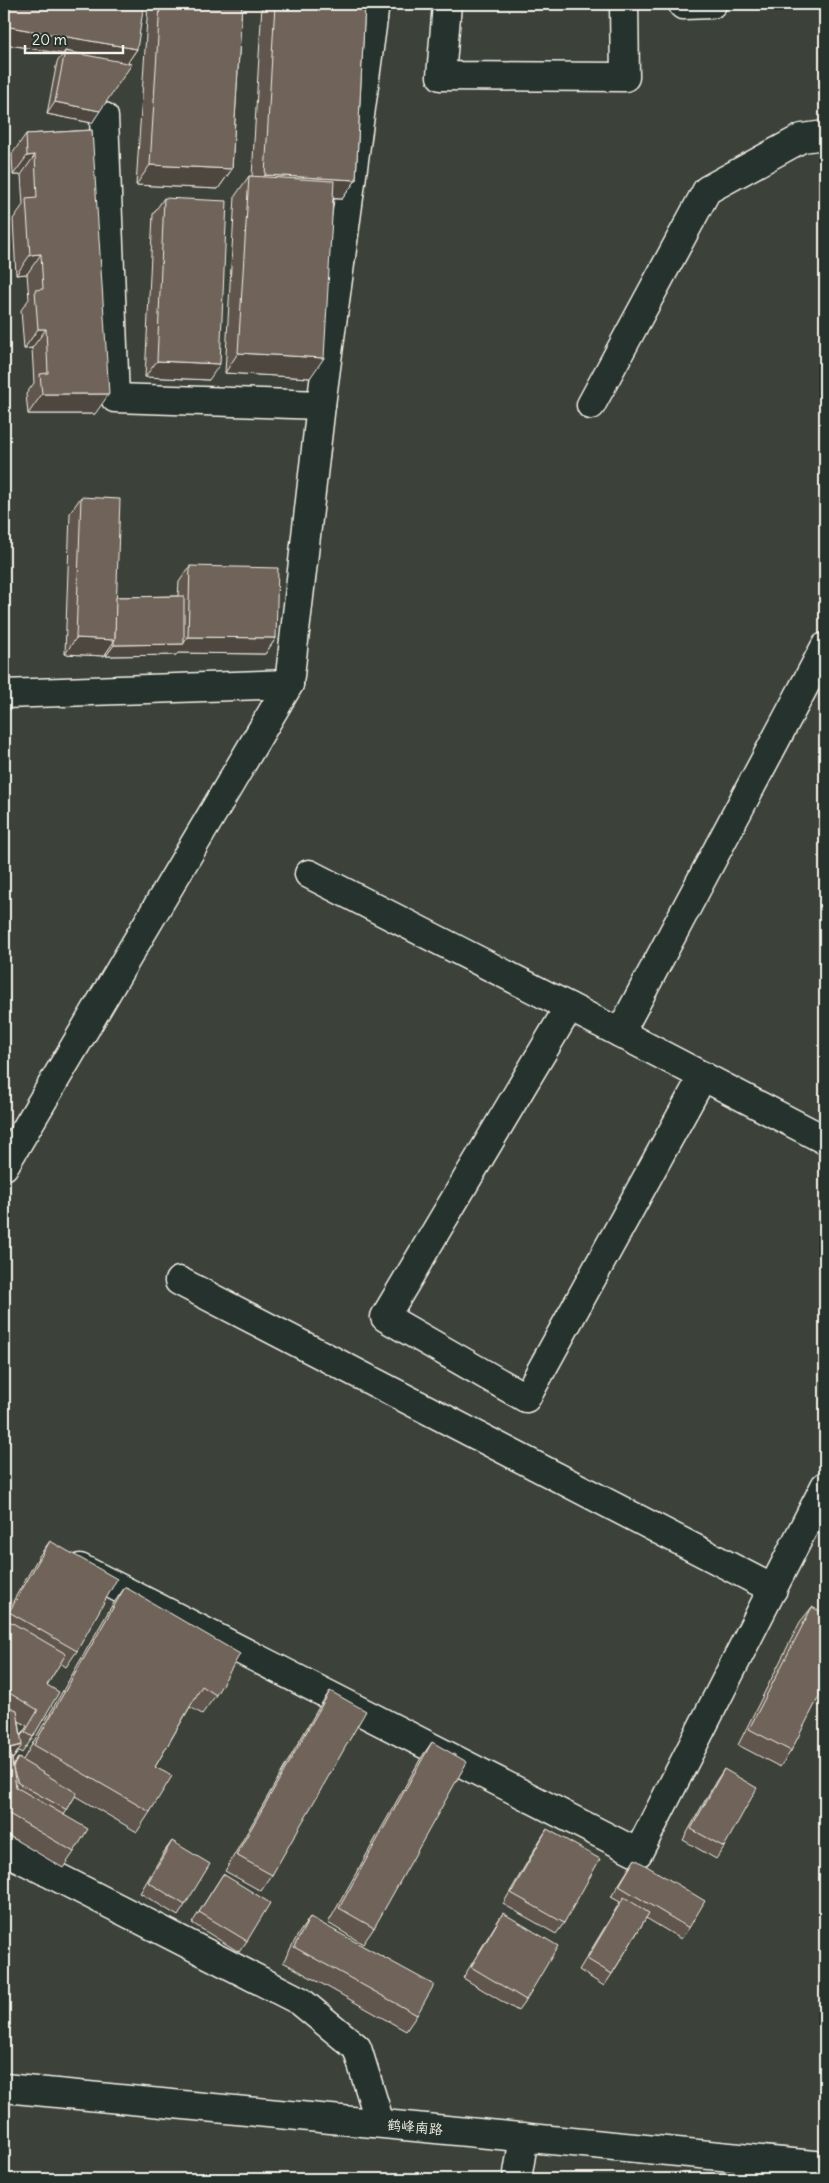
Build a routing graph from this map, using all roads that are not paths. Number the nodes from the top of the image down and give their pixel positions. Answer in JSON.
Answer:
{"nodes":[{"id":1,"x":375,"y":4,"type":"edge"},
{"id":2,"x":447,"y":4,"type":"edge"},
{"id":3,"x":624,"y":4,"type":"edge"},
{"id":4,"x":683,"y":4,"type":"edge"},
{"id":5,"x":712,"y":4,"type":"edge"},
{"id":6,"x":104,"y":117,"type":"edge"},
{"id":7,"x":825,"y":135,"type":"edge"},
{"id":8,"x":321,"y":405,"type":"junction"},
{"id":9,"x":591,"y":405,"type":"dead end"},
{"id":10,"x":825,"y":648,"type":"edge"},
{"id":11,"x":289,"y":684,"type":"junction"},
{"id":12,"x":4,"y":694,"type":"edge"},
{"id":13,"x":309,"y":874,"type":"dead end"},
{"id":14,"x":569,"y":1007,"type":"junction"},
{"id":15,"x":620,"y":1033,"type":"junction"},
{"id":16,"x":703,"y":1076,"type":"junction"},
{"id":17,"x":825,"y":1140,"type":"edge"},
{"id":18,"x":4,"y":1166,"type":"edge"},
{"id":19,"x":179,"y":1281,"type":"dead end"},
{"id":20,"x":825,"y":1486,"type":"edge"},
{"id":21,"x":66,"y":1560,"type":"edge"},
{"id":22,"x":772,"y":1589,"type":"junction"},
{"id":23,"x":4,"y":1850,"type":"edge"},
{"id":24,"x":4,"y":2088,"type":"edge"},
{"id":25,"x":380,"y":2123,"type":"junction"},
{"id":26,"x":524,"y":2137,"type":"junction"},
{"id":27,"x":825,"y":2166,"type":"edge"},
{"id":28,"x":517,"y":2179,"type":"edge"}],
"edges":[{"from":1,"to":8,"type":"street"},
{"from":2,"to":3,"type":"street"},
{"from":4,"to":5,"type":"street"},
{"from":6,"to":8,"type":"street"},
{"from":7,"to":9,"type":"street"},
{"from":8,"to":11,"type":"street"},
{"from":10,"to":15,"type":"street"},
{"from":11,"to":12,"type":"street"},
{"from":11,"to":18,"type":"street"},
{"from":13,"to":14,"type":"street"},
{"from":14,"to":15,"type":"street"},
{"from":14,"to":16,"type":"street"},
{"from":15,"to":16,"type":"street"},
{"from":16,"to":17,"type":"street"},
{"from":19,"to":22,"type":"street"},
{"from":20,"to":22,"type":"street"},
{"from":21,"to":22,"type":"street"},
{"from":23,"to":25,"type":"street"},
{"from":24,"to":25,"type":"street","name":"鹤峰南路"},
{"from":25,"to":26,"type":"street","name":"鹤峰南路"},
{"from":26,"to":27,"type":"street","name":"鹤峰南路"},
{"from":26,"to":28,"type":"street"}]}
